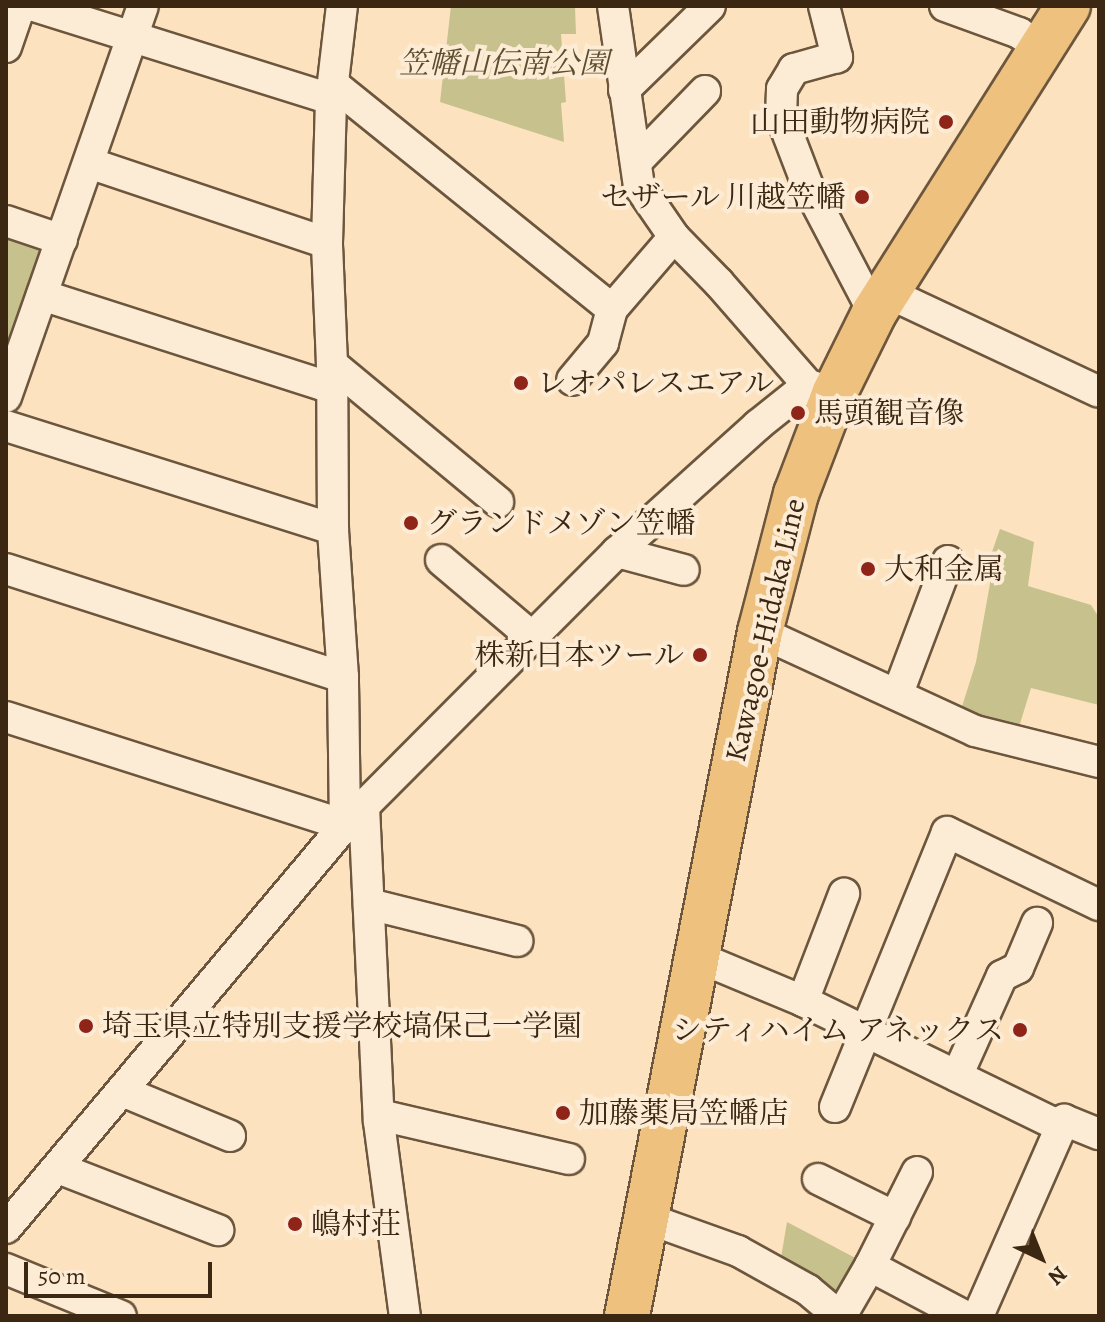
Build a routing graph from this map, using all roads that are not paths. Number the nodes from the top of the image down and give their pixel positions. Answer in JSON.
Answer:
{"nodes":[{"id":1,"x":20,"y":6,"type":"edge"},
{"id":2,"x":34,"y":6,"type":"edge"},
{"id":3,"x":143,"y":6,"type":"edge"},
{"id":4,"x":342,"y":6,"type":"edge"},
{"id":5,"x":613,"y":6,"type":"edge"},
{"id":6,"x":710,"y":6,"type":"edge"},
{"id":7,"x":824,"y":6,"type":"edge"},
{"id":8,"x":945,"y":6,"type":"edge"},
{"id":9,"x":1068,"y":6,"type":"edge"},
{"id":10,"x":131,"y":38,"type":"junction"},
{"id":11,"x":6,"y":47,"type":"edge"},
{"id":12,"x":1041,"y":48,"type":"junction"},
{"id":13,"x":624,"y":90,"type":"junction"},
{"id":14,"x":705,"y":91,"type":"dead end"},
{"id":15,"x":332,"y":92,"type":"junction"},
{"id":16,"x":636,"y":162,"type":"junction"},
{"id":17,"x":89,"y":163,"type":"junction"},
{"id":18,"x":6,"y":221,"type":"edge"},
{"id":19,"x":674,"y":237,"type":"junction"},
{"id":20,"x":62,"y":240,"type":"junction"},
{"id":21,"x":327,"y":243,"type":"junction"},
{"id":22,"x":42,"y":295,"type":"junction"},
{"id":23,"x":880,"y":302,"type":"junction"},
{"id":24,"x":612,"y":309,"type":"junction"},
{"id":25,"x":332,"y":376,"type":"junction"},
{"id":26,"x":572,"y":380,"type":"dead end"},
{"id":27,"x":822,"y":389,"type":"junction"},
{"id":28,"x":1099,"y":392,"type":"edge"},
{"id":29,"x":6,"y":397,"type":"edge"},
{"id":30,"x":6,"y":426,"type":"edge"},
{"id":31,"x":498,"y":502,"type":"dead end"},
{"id":32,"x":333,"y":529,"type":"junction"},
{"id":33,"x":617,"y":552,"type":"junction"},
{"id":34,"x":441,"y":560,"type":"dead end"},
{"id":35,"x":948,"y":561,"type":"dead end"},
{"id":36,"x":6,"y":569,"type":"edge"},
{"id":37,"x":684,"y":570,"type":"dead end"},
{"id":38,"x":760,"y":632,"type":"junction"},
{"id":39,"x":532,"y":637,"type":"junction"},
{"id":40,"x":343,"y":677,"type":"junction"},
{"id":41,"x":898,"y":693,"type":"junction"},
{"id":42,"x":6,"y":717,"type":"edge"},
{"id":43,"x":1099,"y":762,"type":"edge"},
{"id":44,"x":354,"y":816,"type":"junction"},
{"id":45,"x":844,"y":894,"type":"dead end"},
{"id":46,"x":369,"y":904,"type":"junction"},
{"id":47,"x":1099,"y":905,"type":"edge"},
{"id":48,"x":1037,"y":923,"type":"dead end"},
{"id":49,"x":517,"y":941,"type":"dead end"},
{"id":50,"x":695,"y":956,"type":"junction"},
{"id":51,"x":803,"y":1001,"type":"junction"},
{"id":52,"x":865,"y":1031,"type":"junction"},
{"id":53,"x":957,"y":1076,"type":"junction"},
{"id":54,"x":122,"y":1091,"type":"junction"},
{"id":55,"x":835,"y":1107,"type":"dead end"},
{"id":56,"x":380,"y":1115,"type":"junction"},
{"id":57,"x":1061,"y":1127,"type":"junction"},
{"id":58,"x":1099,"y":1134,"type":"edge"},
{"id":59,"x":230,"y":1136,"type":"dead end"},
{"id":60,"x":569,"y":1159,"type":"dead end"},
{"id":61,"x":58,"y":1168,"type":"junction"},
{"id":62,"x":917,"y":1172,"type":"dead end"},
{"id":63,"x":818,"y":1179,"type":"dead end"},
{"id":64,"x":895,"y":1217,"type":"junction"},
{"id":65,"x":646,"y":1218,"type":"junction"},
{"id":66,"x":6,"y":1228,"type":"edge"},
{"id":67,"x":218,"y":1230,"type":"dead end"},
{"id":68,"x":870,"y":1266,"type":"junction"},
{"id":69,"x":6,"y":1269,"type":"edge"},
{"id":70,"x":121,"y":1316,"type":"edge"},
{"id":71,"x":405,"y":1316,"type":"edge"},
{"id":72,"x":627,"y":1316,"type":"edge"},
{"id":73,"x":840,"y":1316,"type":"edge"},
{"id":74,"x":965,"y":1316,"type":"edge"},
{"id":75,"x":978,"y":1316,"type":"edge"}],
"edges":[{"from":1,"to":11,"type":"street"},
{"from":2,"to":10,"type":"street"},
{"from":3,"to":10,"type":"street"},
{"from":4,"to":15,"type":"street"},
{"from":5,"to":13,"type":"street"},
{"from":6,"to":13,"type":"street"},
{"from":7,"to":23,"type":"street"},
{"from":8,"to":12,"type":"street"},
{"from":9,"to":12,"type":"main road","name":"Kawagoe-Hidaka Line"},
{"from":10,"to":15,"type":"street"},
{"from":10,"to":17,"type":"street"},
{"from":12,"to":23,"type":"main road","name":"Kawagoe-Hidaka Line"},
{"from":13,"to":16,"type":"street"},
{"from":14,"to":16,"type":"street"},
{"from":15,"to":21,"type":"street"},
{"from":15,"to":24,"type":"street"},
{"from":16,"to":19,"type":"street"},
{"from":17,"to":20,"type":"street"},
{"from":17,"to":21,"type":"street"},
{"from":18,"to":20,"type":"street"},
{"from":19,"to":24,"type":"street"},
{"from":19,"to":27,"type":"street"},
{"from":20,"to":22,"type":"street"},
{"from":21,"to":25,"type":"street"},
{"from":22,"to":25,"type":"street"},
{"from":22,"to":29,"type":"street"},
{"from":23,"to":27,"type":"main road","name":"Kawagoe-Hidaka Line"},
{"from":23,"to":28,"type":"street"},
{"from":24,"to":26,"type":"street"},
{"from":25,"to":31,"type":"street"},
{"from":25,"to":32,"type":"street"},
{"from":27,"to":33,"type":"street"},
{"from":27,"to":38,"type":"main road","name":"Kawagoe-Hidaka Line"},
{"from":30,"to":32,"type":"street"},
{"from":32,"to":40,"type":"street"},
{"from":33,"to":37,"type":"street"},
{"from":33,"to":39,"type":"street"},
{"from":34,"to":39,"type":"street"},
{"from":35,"to":41,"type":"street"},
{"from":36,"to":40,"type":"street"},
{"from":38,"to":41,"type":"street"},
{"from":38,"to":50,"type":"main road","name":"Kawagoe-Hidaka Line"},
{"from":39,"to":44,"type":"street"},
{"from":40,"to":44,"type":"street"},
{"from":41,"to":43,"type":"street"},
{"from":42,"to":44,"type":"street"},
{"from":44,"to":46,"type":"street"},
{"from":44,"to":54,"type":"street"},
{"from":45,"to":51,"type":"street"},
{"from":46,"to":49,"type":"street"},
{"from":46,"to":56,"type":"street"},
{"from":47,"to":52,"type":"street"},
{"from":48,"to":53,"type":"street"},
{"from":50,"to":51,"type":"street"},
{"from":50,"to":65,"type":"main road","name":"Kawagoe-Hidaka Line"},
{"from":51,"to":52,"type":"street"},
{"from":52,"to":53,"type":"street"},
{"from":52,"to":55,"type":"street"},
{"from":53,"to":57,"type":"street"},
{"from":54,"to":59,"type":"street"},
{"from":54,"to":61,"type":"street"},
{"from":56,"to":60,"type":"street"},
{"from":56,"to":71,"type":"street"},
{"from":57,"to":58,"type":"street"},
{"from":57,"to":75,"type":"street"},
{"from":61,"to":66,"type":"street"},
{"from":61,"to":67,"type":"street"},
{"from":62,"to":64,"type":"street"},
{"from":63,"to":64,"type":"street"},
{"from":64,"to":68,"type":"street"},
{"from":65,"to":72,"type":"main road","name":"Kawagoe-Hidaka Line"},
{"from":65,"to":73,"type":"street"},
{"from":68,"to":73,"type":"street"},
{"from":68,"to":74,"type":"street"},
{"from":69,"to":70,"type":"street"}]}
